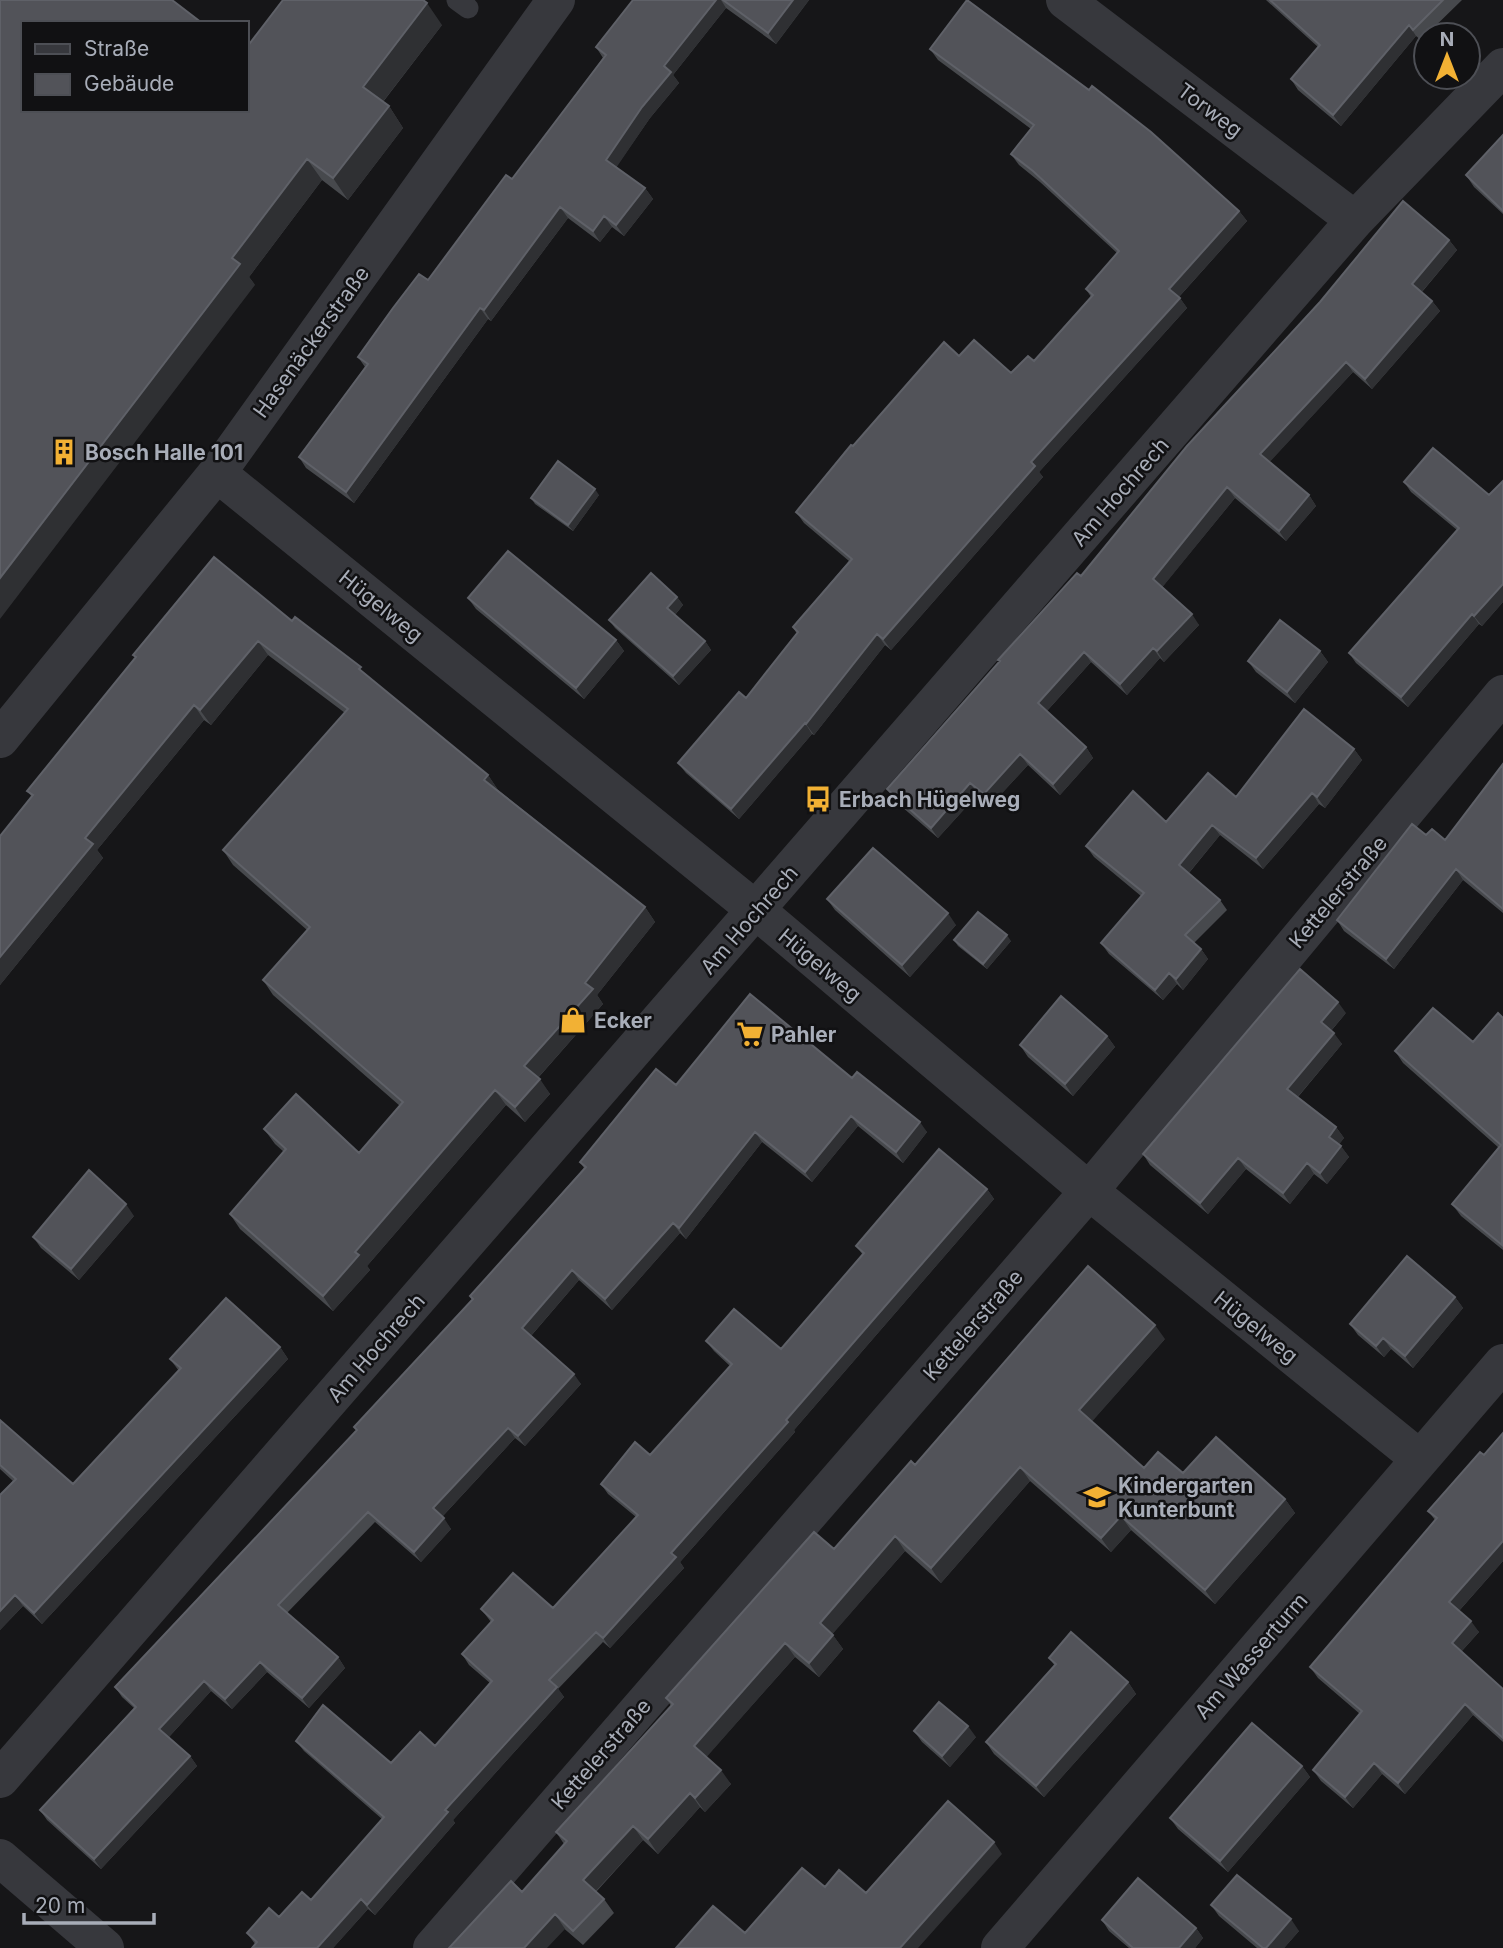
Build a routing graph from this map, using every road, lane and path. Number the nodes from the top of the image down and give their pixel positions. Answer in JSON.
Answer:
{"nodes":[{"id":1,"x":556,"y":0,"type":"edge"},
{"id":2,"x":1065,"y":0,"type":"edge"},
{"id":3,"x":1503,"y":67,"type":"edge"},
{"id":4,"x":1355,"y":220,"type":"junction"},
{"id":5,"x":217,"y":473,"type":"junction"},
{"id":6,"x":1503,"y":694,"type":"edge"},
{"id":7,"x":0,"y":739,"type":"edge"},
{"id":8,"x":757,"y":911,"type":"junction"},
{"id":9,"x":1089,"y":1191,"type":"junction"},
{"id":10,"x":1503,"y":1363,"type":"edge"},
{"id":11,"x":1420,"y":1460,"type":"junction"},
{"id":12,"x":0,"y":1779,"type":"edge"},
{"id":13,"x":0,"y":1858,"type":"edge"},
{"id":14,"x":106,"y":1948,"type":"edge"},
{"id":15,"x":432,"y":1948,"type":"edge"},
{"id":16,"x":1000,"y":1948,"type":"edge"}],
"edges":[{"from":1,"to":5,"type":"street","name":"Hasenäckerstraße"},
{"from":2,"to":4,"type":"street","name":"Torweg"},
{"from":3,"to":4,"type":"street","name":"Am Hochrech"},
{"from":4,"to":8,"type":"street","name":"Am Hochrech"},
{"from":5,"to":7,"type":"street","name":"Hasenäckerstraße"},
{"from":5,"to":8,"type":"street","name":"Hügelweg"},
{"from":6,"to":9,"type":"street","name":"Kettelerstraße"},
{"from":8,"to":9,"type":"street","name":"Hügelweg"},
{"from":8,"to":12,"type":"street","name":"Am Hochrech"},
{"from":9,"to":11,"type":"street","name":"Hügelweg"},
{"from":9,"to":15,"type":"street","name":"Kettelerstraße"},
{"from":10,"to":11,"type":"street","name":"Am Wasserturm"},
{"from":11,"to":16,"type":"street","name":"Am Wasserturm"},
{"from":13,"to":14,"type":"street"}]}
